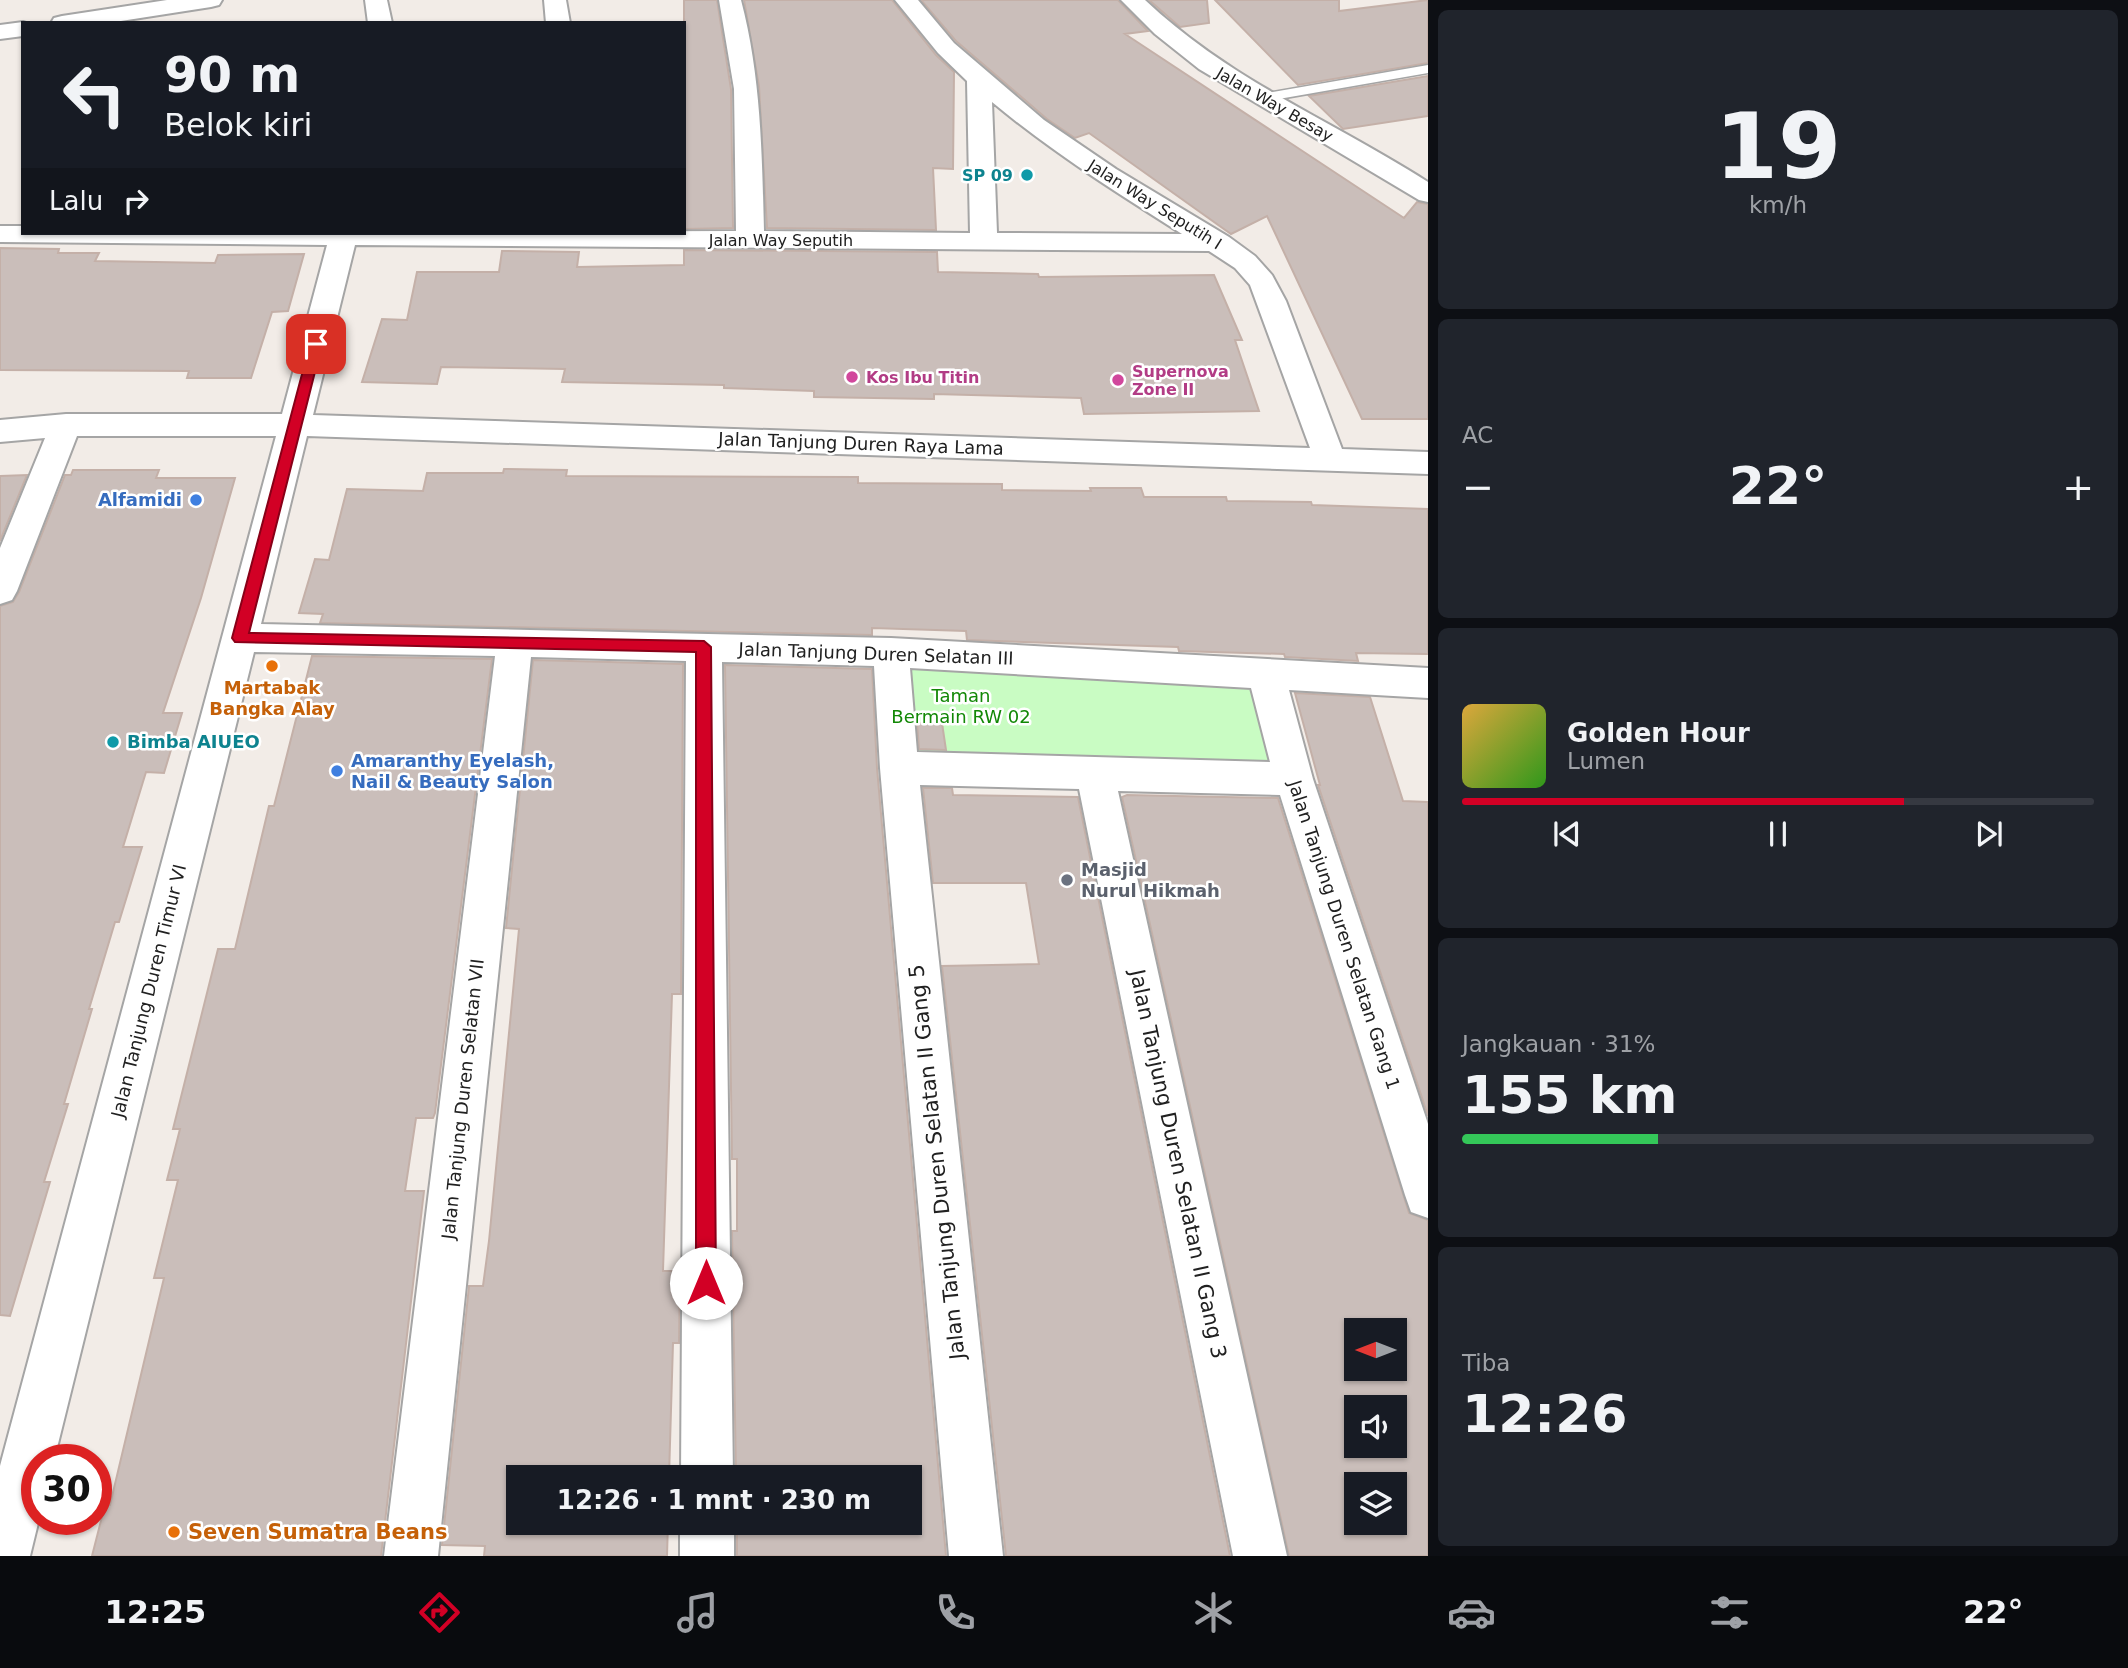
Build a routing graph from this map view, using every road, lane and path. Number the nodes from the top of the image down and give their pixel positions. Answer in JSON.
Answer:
{"nodes":[{"id":1,"x":64,"y":0,"type":"edge"},
{"id":2,"x":211,"y":0,"type":"edge"},
{"id":3,"x":376,"y":0,"type":"edge"},
{"id":4,"x":555,"y":0,"type":"edge"},
{"id":5,"x":730,"y":0,"type":"edge"},
{"id":6,"x":906,"y":0,"type":"edge"},
{"id":7,"x":1132,"y":0,"type":"edge"},
{"id":8,"x":61,"y":21,"type":"edge"},
{"id":9,"x":74,"y":21,"type":"edge"},
{"id":10,"x":380,"y":21,"type":"edge"},
{"id":11,"x":558,"y":21,"type":"edge"},
{"id":12,"x":21,"y":29,"type":"edge"},
{"id":13,"x":0,"y":32,"type":"edge"},
{"id":14,"x":1428,"y":69,"type":"edge"},
{"id":15,"x":979,"y":79,"type":"junction"},
{"id":16,"x":1262,"y":98,"type":"junction"},
{"id":17,"x":1428,"y":194,"type":"edge"},
{"id":18,"x":0,"y":234,"type":"edge"},
{"id":19,"x":21,"y":234,"type":"edge"},
{"id":20,"x":115,"y":235,"type":"edge"},
{"id":21,"x":544,"y":235,"type":"edge"},
{"id":22,"x":344,"y":237,"type":"junction"},
{"id":23,"x":750,"y":240,"type":"junction"},
{"id":24,"x":985,"y":241,"type":"junction"},
{"id":25,"x":1219,"y":243,"type":"junction"},
{"id":26,"x":66,"y":425,"type":"junction"},
{"id":27,"x":295,"y":425,"type":"junction"},
{"id":28,"x":0,"y":431,"type":"edge"},
{"id":29,"x":1331,"y":459,"type":"junction"},
{"id":30,"x":1428,"y":463,"type":"edge"},
{"id":31,"x":0,"y":591,"type":"edge"},
{"id":32,"x":240,"y":638,"type":"junction"},
{"id":33,"x":515,"y":642,"type":"junction"},
{"id":34,"x":704,"y":647,"type":"junction"},
{"id":35,"x":891,"y":652,"type":"junction"},
{"id":36,"x":1266,"y":674,"type":"junction"},
{"id":37,"x":1428,"y":683,"type":"edge"},
{"id":38,"x":899,"y":768,"type":"junction"},
{"id":39,"x":1095,"y":773,"type":"junction"},
{"id":40,"x":1294,"y":779,"type":"junction"},
{"id":41,"x":1428,"y":1195,"type":"edge"},
{"id":42,"x":707,"y":1465,"type":"edge"},
{"id":43,"x":707,"y":1535,"type":"edge"},
{"id":44,"x":3,"y":1556,"type":"edge"},
{"id":45,"x":411,"y":1556,"type":"edge"},
{"id":46,"x":707,"y":1556,"type":"edge"},
{"id":47,"x":976,"y":1556,"type":"edge"},
{"id":48,"x":1260,"y":1556,"type":"edge"}],
"edges":[{"from":1,"to":8,"type":"street"},
{"from":2,"to":9,"type":"street"},
{"from":3,"to":10,"type":"street"},
{"from":4,"to":11,"type":"street"},
{"from":5,"to":23,"type":"street"},
{"from":6,"to":15,"type":"street","name":"Jalan Way Seputih I"},
{"from":7,"to":16,"type":"street","name":"Jalan Way Besay"},
{"from":12,"to":13,"type":"street"},
{"from":14,"to":16,"type":"lane"},
{"from":15,"to":24,"type":"street"},
{"from":15,"to":25,"type":"street","name":"Jalan Way Seputih I"},
{"from":16,"to":17,"type":"street","name":"Jalan Way Besay"},
{"from":18,"to":19,"type":"street","name":"Jalan Way Seputih"},
{"from":20,"to":22,"type":"street","name":"Jalan Way Seputih"},
{"from":21,"to":22,"type":"street","name":"Jalan Way Seputih"},
{"from":21,"to":23,"type":"street","name":"Jalan Way Seputih"},
{"from":22,"to":27,"type":"street"},
{"from":23,"to":24,"type":"street","name":"Jalan Way Seputih"},
{"from":24,"to":25,"type":"street","name":"Jalan Way Seputih"},
{"from":25,"to":29,"type":"street","name":"Jalan Way Seputih I"},
{"from":26,"to":27,"type":"street","name":"Jalan Tanjung Duren Raya Lama"},
{"from":26,"to":28,"type":"street","name":"Jalan Tanjung Duren Raya Lama"},
{"from":26,"to":31,"type":"street"},
{"from":27,"to":29,"type":"street","name":"Jalan Tanjung Duren Raya Lama"},
{"from":27,"to":32,"type":"street","name":"Jalan Tanjung Duren Timur VI"},
{"from":29,"to":30,"type":"street","name":"Jalan Tanjung Duren Raya Lama"},
{"from":32,"to":33,"type":"street","name":"Jalan Tanjung Duren Selatan III"},
{"from":32,"to":44,"type":"street","name":"Jalan Tanjung Duren Timur VI"},
{"from":33,"to":34,"type":"street","name":"Jalan Tanjung Duren Selatan III"},
{"from":33,"to":45,"type":"street","name":"Jalan Tanjung Duren Selatan VII"},
{"from":34,"to":35,"type":"street","name":"Jalan Tanjung Duren Selatan III"},
{"from":34,"to":42,"type":"street"},
{"from":35,"to":36,"type":"street","name":"Jalan Tanjung Duren Selatan III"},
{"from":35,"to":38,"type":"street","name":"Jalan Tanjung Duren Selatan II Gang 5"},
{"from":36,"to":37,"type":"street","name":"Jalan Tanjung Duren Selatan III"},
{"from":36,"to":40,"type":"street","name":"Jalan Tanjung Duren Selatan Gang 1"},
{"from":38,"to":39,"type":"street"},
{"from":38,"to":47,"type":"street","name":"Jalan Tanjung Duren Selatan II Gang 5"},
{"from":39,"to":40,"type":"street"},
{"from":39,"to":48,"type":"street","name":"Jalan Tanjung Duren Selatan II Gang 3"},
{"from":40,"to":41,"type":"street","name":"Jalan Tanjung Duren Selatan Gang 1"},
{"from":43,"to":46,"type":"street"}]}
